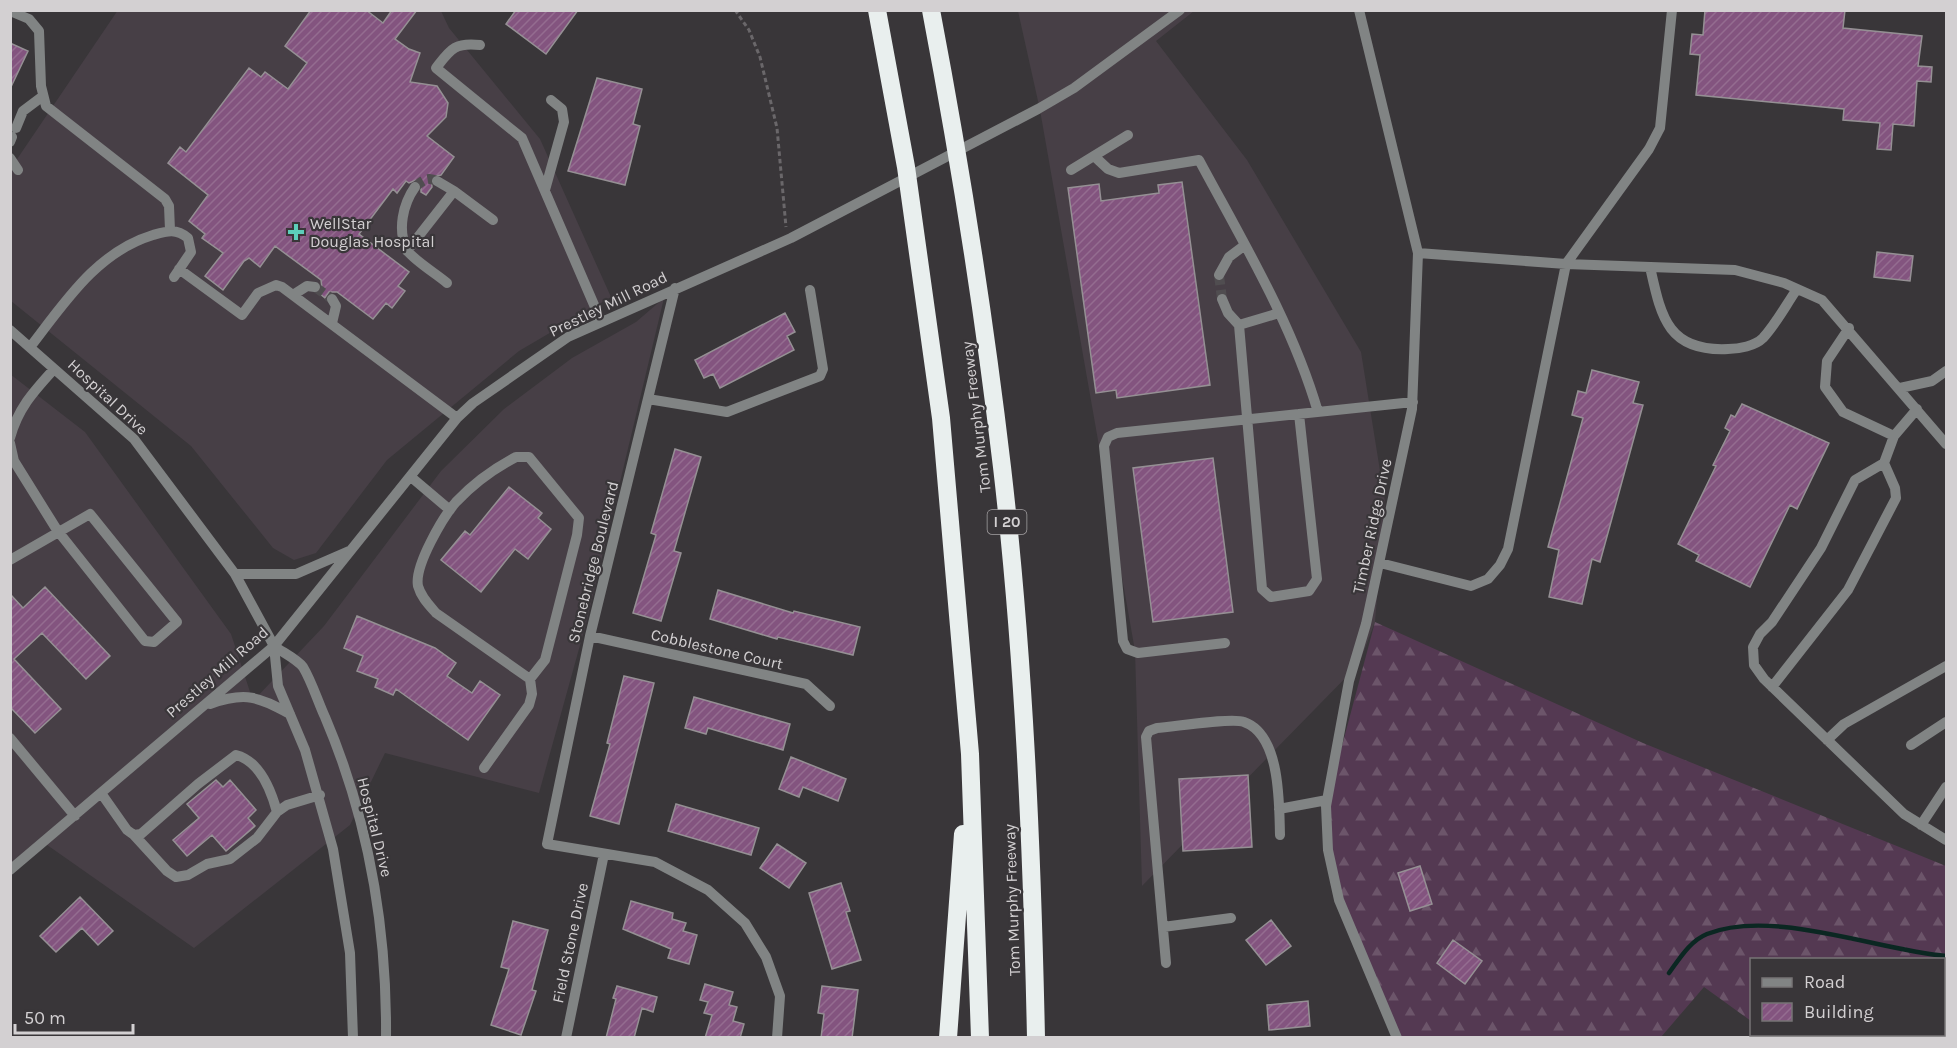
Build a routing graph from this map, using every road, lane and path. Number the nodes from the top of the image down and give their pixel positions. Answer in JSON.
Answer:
{"nodes":[{"id":1,"x":735,"y":10,"type":"edge"},
{"id":2,"x":877,"y":10,"type":"edge"},
{"id":3,"x":931,"y":10,"type":"edge"},
{"id":4,"x":1354,"y":10,"type":"edge"},
{"id":5,"x":1672,"y":10,"type":"edge"},
{"id":6,"x":10,"y":11,"type":"edge"},
{"id":7,"x":1180,"y":11,"type":"edge"},
{"id":8,"x":1360,"y":15,"type":"edge"},
{"id":9,"x":480,"y":45,"type":"dead end"},
{"id":10,"x":44,"y":96,"type":"junction"},
{"id":11,"x":551,"y":100,"type":"dead end"},
{"id":12,"x":1128,"y":135,"type":"dead end"},
{"id":13,"x":13,"y":136,"type":"edge"},
{"id":14,"x":1094,"y":156,"type":"junction"},
{"id":15,"x":10,"y":158,"type":"edge"},
{"id":16,"x":18,"y":170,"type":"dead end"},
{"id":17,"x":1071,"y":170,"type":"dead end"},
{"id":18,"x":436,"y":181,"type":"tunnel mouth"},
{"id":19,"x":415,"y":187,"type":"dead end"},
{"id":20,"x":545,"y":190,"type":"junction"},
{"id":21,"x":454,"y":191,"type":"junction"},
{"id":22,"x":493,"y":220,"type":"dead end"},
{"id":23,"x":170,"y":230,"type":"junction"},
{"id":24,"x":786,"y":241,"type":"junction"},
{"id":25,"x":1245,"y":245,"type":"junction"},
{"id":26,"x":407,"y":251,"type":"junction"},
{"id":27,"x":1418,"y":253,"type":"junction"},
{"id":28,"x":1566,"y":264,"type":"junction"},
{"id":29,"x":1650,"y":267,"type":"junction"},
{"id":30,"x":1219,"y":275,"type":"tunnel mouth"},
{"id":31,"x":447,"y":283,"type":"dead end"},
{"id":32,"x":315,"y":287,"type":"dead end"},
{"id":33,"x":675,"y":288,"type":"junction"},
{"id":34,"x":1797,"y":289,"type":"junction"},
{"id":35,"x":810,"y":290,"type":"dead end"},
{"id":36,"x":293,"y":295,"type":"junction"},
{"id":37,"x":332,"y":299,"type":"dead end"},
{"id":38,"x":1221,"y":299,"type":"tunnel mouth"},
{"id":39,"x":1279,"y":313,"type":"junction"},
{"id":40,"x":602,"y":321,"type":"junction"},
{"id":41,"x":332,"y":323,"type":"junction"},
{"id":42,"x":1239,"y":325,"type":"junction"},
{"id":43,"x":1849,"y":328,"type":"junction"},
{"id":44,"x":10,"y":330,"type":"edge"},
{"id":45,"x":31,"y":346,"type":"junction"},
{"id":46,"x":54,"y":369,"type":"junction"},
{"id":47,"x":1947,"y":371,"type":"edge"},
{"id":48,"x":1900,"y":388,"type":"junction"},
{"id":49,"x":648,"y":399,"type":"junction"},
{"id":50,"x":1413,"y":402,"type":"junction"},
{"id":51,"x":1917,"y":409,"type":"junction"},
{"id":52,"x":1318,"y":412,"type":"junction"},
{"id":53,"x":1299,"y":414,"type":"junction"},
{"id":54,"x":457,"y":418,"type":"junction"},
{"id":55,"x":1246,"y":420,"type":"junction"},
{"id":56,"x":1894,"y":436,"type":"junction"},
{"id":57,"x":10,"y":438,"type":"edge"},
{"id":58,"x":10,"y":443,"type":"edge"},
{"id":59,"x":1947,"y":444,"type":"edge"},
{"id":60,"x":1884,"y":463,"type":"junction"},
{"id":61,"x":411,"y":477,"type":"junction"},
{"id":62,"x":450,"y":510,"type":"junction"},
{"id":63,"x":57,"y":530,"type":"junction"},
{"id":64,"x":352,"y":549,"type":"junction"},
{"id":65,"x":10,"y":560,"type":"edge"},
{"id":66,"x":1380,"y":563,"type":"junction"},
{"id":67,"x":235,"y":574,"type":"junction"},
{"id":68,"x":590,"y":636,"type":"junction"},
{"id":69,"x":1225,"y":643,"type":"dead end"},
{"id":70,"x":274,"y":646,"type":"junction"},
{"id":71,"x":1947,"y":666,"type":"edge"},
{"id":72,"x":530,"y":679,"type":"junction"},
{"id":73,"x":1772,"y":687,"type":"junction"},
{"id":74,"x":830,"y":706,"type":"dead end"},
{"id":75,"x":201,"y":708,"type":"junction"},
{"id":76,"x":290,"y":714,"type":"junction"},
{"id":77,"x":1947,"y":722,"type":"edge"},
{"id":78,"x":10,"y":738,"type":"edge"},
{"id":79,"x":1827,"y":740,"type":"junction"},
{"id":80,"x":1911,"y":745,"type":"dead end"},
{"id":81,"x":970,"y":754,"type":"junction"},
{"id":82,"x":484,"y":768,"type":"dead end"},
{"id":83,"x":1947,"y":787,"type":"edge"},
{"id":84,"x":100,"y":794,"type":"junction"},
{"id":85,"x":320,"y":795,"type":"junction"},
{"id":86,"x":1327,"y":800,"type":"junction"},
{"id":87,"x":1279,"y":809,"type":"junction"},
{"id":88,"x":277,"y":812,"type":"junction"},
{"id":89,"x":75,"y":816,"type":"junction"},
{"id":90,"x":1920,"y":825,"type":"junction"},
{"id":91,"x":134,"y":835,"type":"junction"},
{"id":92,"x":1280,"y":835,"type":"dead end"},
{"id":93,"x":1947,"y":840,"type":"edge"},
{"id":94,"x":604,"y":854,"type":"junction"},
{"id":95,"x":10,"y":870,"type":"edge"},
{"id":96,"x":1231,"y":918,"type":"dead end"},
{"id":97,"x":1163,"y":927,"type":"junction"},
{"id":98,"x":1166,"y":963,"type":"dead end"},
{"id":99,"x":353,"y":1038,"type":"edge"},
{"id":100,"x":386,"y":1038,"type":"edge"},
{"id":101,"x":566,"y":1038,"type":"edge"},
{"id":102,"x":777,"y":1038,"type":"edge"},
{"id":103,"x":948,"y":1038,"type":"edge"},
{"id":104,"x":980,"y":1038,"type":"edge"},
{"id":105,"x":1036,"y":1038,"type":"edge"},
{"id":106,"x":1396,"y":1038,"type":"edge"}],
"edges":[{"from":1,"to":24,"type":"path"},
{"from":2,"to":81,"type":"highway"},
{"from":3,"to":105,"type":"highway","name":"Tom Murphy Freeway","number":"I 20"},
{"from":4,"to":8,"type":"street"},
{"from":5,"to":28,"type":"street"},
{"from":6,"to":10,"type":"street"},
{"from":7,"to":24,"type":"street","name":"Prestley Mill Road"},
{"from":8,"to":27,"type":"street","name":"Timber Ridge Drive"},
{"from":9,"to":20,"type":"street"},
{"from":10,"to":13,"type":"street"},
{"from":10,"to":23,"type":"street"},
{"from":11,"to":20,"type":"street"},
{"from":12,"to":14,"type":"street"},
{"from":14,"to":17,"type":"street"},
{"from":14,"to":25,"type":"street"},
{"from":15,"to":16,"type":"street"},
{"from":18,"to":21,"type":"street"},
{"from":19,"to":26,"type":"street"},
{"from":20,"to":40,"type":"street"},
{"from":21,"to":22,"type":"street"},
{"from":21,"to":26,"type":"street"},
{"from":23,"to":36,"type":"street"},
{"from":23,"to":45,"type":"street"},
{"from":24,"to":33,"type":"street","name":"Prestley Mill Road"},
{"from":25,"to":30,"type":"street"},
{"from":25,"to":39,"type":"street"},
{"from":26,"to":31,"type":"street"},
{"from":27,"to":28,"type":"street"},
{"from":27,"to":50,"type":"street","name":"Timber Ridge Drive"},
{"from":28,"to":29,"type":"street"},
{"from":28,"to":66,"type":"street"},
{"from":29,"to":34,"type":"street"},
{"from":29,"to":34,"type":"street"},
{"from":32,"to":36,"type":"street"},
{"from":33,"to":40,"type":"street","name":"Prestley Mill Road"},
{"from":33,"to":49,"type":"street","name":"Stonebridge Boulevard"},
{"from":34,"to":43,"type":"street"},
{"from":35,"to":49,"type":"street"},
{"from":36,"to":41,"type":"street"},
{"from":37,"to":41,"type":"street"},
{"from":38,"to":42,"type":"street"},
{"from":39,"to":42,"type":"street"},
{"from":39,"to":52,"type":"street"},
{"from":40,"to":54,"type":"street","name":"Prestley Mill Road"},
{"from":41,"to":54,"type":"street"},
{"from":42,"to":55,"type":"street"},
{"from":43,"to":48,"type":"street"},
{"from":43,"to":56,"type":"street"},
{"from":44,"to":45,"type":"street","name":"Hospital Drive"},
{"from":45,"to":46,"type":"street","name":"Hospital Drive"},
{"from":46,"to":57,"type":"street"},
{"from":46,"to":67,"type":"street","name":"Hospital Drive"},
{"from":47,"to":48,"type":"street"},
{"from":48,"to":51,"type":"street"},
{"from":49,"to":68,"type":"street","name":"Stonebridge Boulevard"},
{"from":50,"to":52,"type":"street"},
{"from":50,"to":66,"type":"street","name":"Timber Ridge Drive"},
{"from":51,"to":56,"type":"street"},
{"from":51,"to":59,"type":"street"},
{"from":52,"to":53,"type":"street"},
{"from":53,"to":55,"type":"street"},
{"from":53,"to":55,"type":"street"},
{"from":54,"to":61,"type":"street","name":"Prestley Mill Road"},
{"from":55,"to":69,"type":"street"},
{"from":56,"to":60,"type":"street"},
{"from":58,"to":63,"type":"street"},
{"from":60,"to":73,"type":"street"},
{"from":60,"to":73,"type":"street"},
{"from":61,"to":62,"type":"street"},
{"from":61,"to":64,"type":"street","name":"Prestley Mill Road"},
{"from":62,"to":72,"type":"street"},
{"from":62,"to":72,"type":"street"},
{"from":63,"to":63,"type":"street"},
{"from":63,"to":65,"type":"street"},
{"from":64,"to":67,"type":"street"},
{"from":64,"to":70,"type":"street","name":"Prestley Mill Road"},
{"from":66,"to":86,"type":"street","name":"Timber Ridge Drive"},
{"from":67,"to":70,"type":"street","name":"Hospital Drive"},
{"from":68,"to":74,"type":"street","name":"Cobblestone Court"},
{"from":68,"to":94,"type":"street","name":"Stonebridge Boulevard"},
{"from":70,"to":75,"type":"street","name":"Prestley Mill Road"},
{"from":70,"to":76,"type":"street","name":"Hospital Drive"},
{"from":70,"to":100,"type":"street","name":"Hospital Drive"},
{"from":71,"to":79,"type":"street"},
{"from":72,"to":82,"type":"street"},
{"from":73,"to":79,"type":"street"},
{"from":75,"to":76,"type":"street"},
{"from":75,"to":84,"type":"street","name":"Prestley Mill Road"},
{"from":76,"to":85,"type":"street","name":"Hospital Drive"},
{"from":77,"to":80,"type":"street"},
{"from":78,"to":89,"type":"street"},
{"from":79,"to":90,"type":"street"},
{"from":81,"to":103,"type":"highway"},
{"from":81,"to":104,"type":"highway"},
{"from":83,"to":90,"type":"street"},
{"from":84,"to":89,"type":"street","name":"Prestley Mill Road"},
{"from":84,"to":91,"type":"street"},
{"from":85,"to":88,"type":"street"},
{"from":85,"to":99,"type":"street","name":"Hospital Drive"},
{"from":86,"to":87,"type":"street"},
{"from":86,"to":106,"type":"street","name":"Timber Ridge Drive"},
{"from":87,"to":92,"type":"street"},
{"from":87,"to":97,"type":"street"},
{"from":88,"to":91,"type":"street"},
{"from":88,"to":91,"type":"street"},
{"from":89,"to":95,"type":"street","name":"Prestley Mill Road"},
{"from":90,"to":93,"type":"street"},
{"from":94,"to":101,"type":"street","name":"Field Stone Drive"},
{"from":94,"to":102,"type":"street"},
{"from":96,"to":97,"type":"street"},
{"from":97,"to":98,"type":"street"}]}
